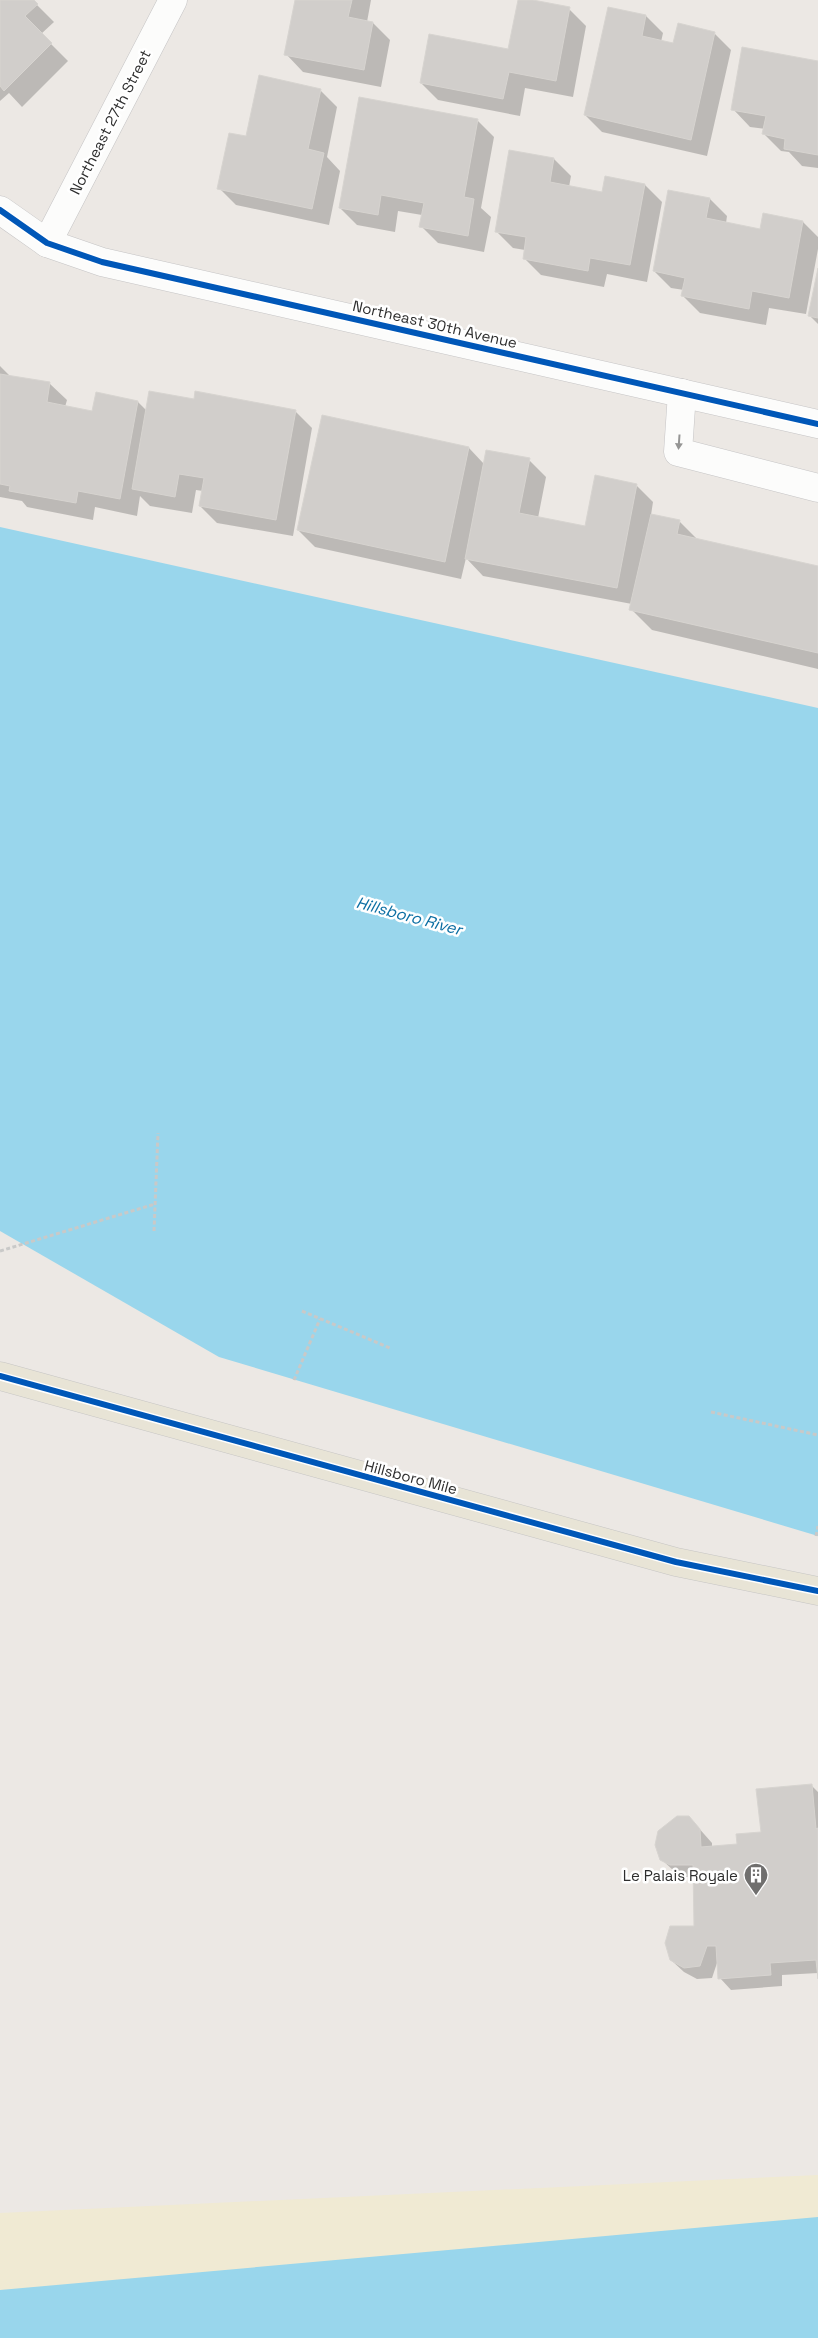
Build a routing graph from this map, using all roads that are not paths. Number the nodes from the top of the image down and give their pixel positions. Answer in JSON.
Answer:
{"nodes":[{"id":1,"x":173,"y":0,"type":"edge"},
{"id":2,"x":0,"y":210,"type":"edge"},
{"id":3,"x":47,"y":243,"type":"junction"},
{"id":4,"x":682,"y":393,"type":"junction"},
{"id":5,"x":818,"y":424,"type":"edge"},
{"id":6,"x":818,"y":488,"type":"edge"},
{"id":7,"x":0,"y":1376,"type":"edge"},
{"id":8,"x":818,"y":1591,"type":"edge"}],
"edges":[{"from":1,"to":3,"type":"street","name":"Northeast 27th Street"},
{"from":2,"to":3,"type":"street","name":"Northeast 30th Avenue"},
{"from":3,"to":4,"type":"street","name":"Northeast 30th Avenue"},
{"from":4,"to":5,"type":"street","name":"Northeast 30th Avenue"},
{"from":4,"to":6,"type":"street","one_way":true},
{"from":7,"to":8,"type":"main road","name":"Hillsboro Mile"}]}
